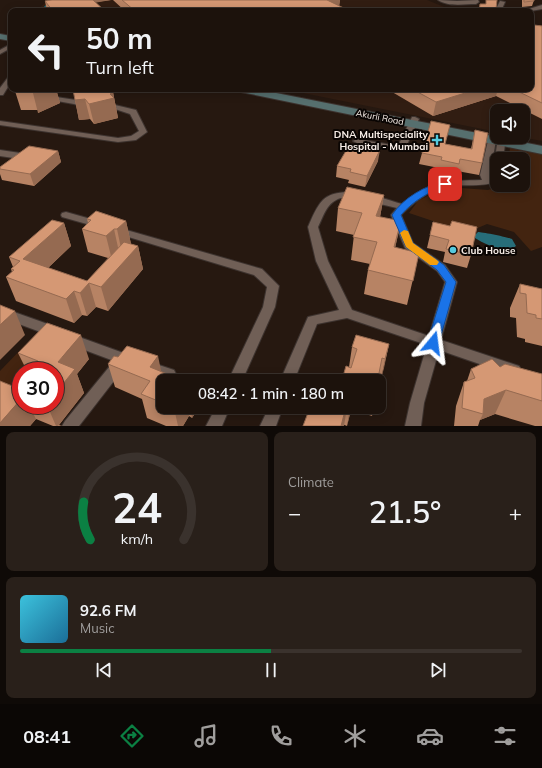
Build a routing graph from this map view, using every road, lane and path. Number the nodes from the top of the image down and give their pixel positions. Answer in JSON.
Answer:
{"nodes":[{"id":1,"x":440,"y":0,"type":"edge"},
{"id":2,"x":476,"y":0,"type":"edge"},
{"id":3,"x":502,"y":2,"type":"dead end"},
{"id":4,"x":499,"y":8,"type":"edge"},
{"id":5,"x":0,"y":36,"type":"edge"},
{"id":6,"x":8,"y":43,"type":"edge"},
{"id":7,"x":8,"y":81,"type":"edge"},
{"id":8,"x":267,"y":92,"type":"edge"},
{"id":9,"x":0,"y":93,"type":"edge"},
{"id":10,"x":38,"y":97,"type":"edge"},
{"id":11,"x":414,"y":121,"type":"junction"},
{"id":12,"x":0,"y":123,"type":"edge"},
{"id":13,"x":490,"y":135,"type":"edge"},
{"id":14,"x":357,"y":141,"type":"dead end"},
{"id":15,"x":530,"y":142,"type":"edge"},
{"id":16,"x":496,"y":144,"type":"edge"},
{"id":17,"x":522,"y":144,"type":"edge"},
{"id":18,"x":542,"y":144,"type":"edge"},
{"id":19,"x":542,"y":150,"type":"edge"},
{"id":20,"x":0,"y":153,"type":"edge"},
{"id":21,"x":27,"y":157,"type":"edge"},
{"id":22,"x":488,"y":182,"type":"joint"},
{"id":23,"x":403,"y":207,"type":"junction"},
{"id":24,"x":66,"y":215,"type":"dead end"},
{"id":25,"x":0,"y":312,"type":"edge"},
{"id":26,"x":346,"y":312,"type":"junction"},
{"id":27,"x":433,"y":343,"type":"junction"},
{"id":28,"x":124,"y":359,"type":"junction"},
{"id":29,"x":169,"y":374,"type":"edge"},
{"id":30,"x":238,"y":374,"type":"edge"},
{"id":31,"x":290,"y":374,"type":"edge"},
{"id":32,"x":527,"y":374,"type":"edge"},
{"id":33,"x":220,"y":414,"type":"edge"},
{"id":34,"x":273,"y":414,"type":"edge"},
{"id":35,"x":70,"y":426,"type":"edge"},
{"id":36,"x":214,"y":426,"type":"edge"},
{"id":37,"x":268,"y":426,"type":"edge"},
{"id":38,"x":414,"y":426,"type":"edge"}],
"edges":[{"from":1,"to":2,"type":"street"},
{"from":3,"to":4,"type":"street"},
{"from":5,"to":6,"type":"street"},
{"from":7,"to":9,"type":"street"},
{"from":8,"to":11,"type":"street","name":"Akurli Road"},
{"from":10,"to":12,"type":"street"},
{"from":11,"to":13,"type":"street","name":"Akurli Road"},
{"from":11,"to":14,"type":"street"},
{"from":15,"to":18,"type":"street"},
{"from":16,"to":22,"type":"street"},
{"from":17,"to":19,"type":"street","name":"Akurli Road"},
{"from":20,"to":21,"type":"street"},
{"from":22,"to":23,"type":"street"},
{"from":23,"to":26,"type":"street"},
{"from":23,"to":27,"type":"street"},
{"from":24,"to":30,"type":"street"},
{"from":25,"to":28,"type":"street"},
{"from":26,"to":27,"type":"street"},
{"from":26,"to":31,"type":"street"},
{"from":27,"to":32,"type":"street"},
{"from":27,"to":38,"type":"street"},
{"from":28,"to":29,"type":"street"},
{"from":28,"to":35,"type":"street"},
{"from":33,"to":36,"type":"street"},
{"from":34,"to":37,"type":"street"}]}
